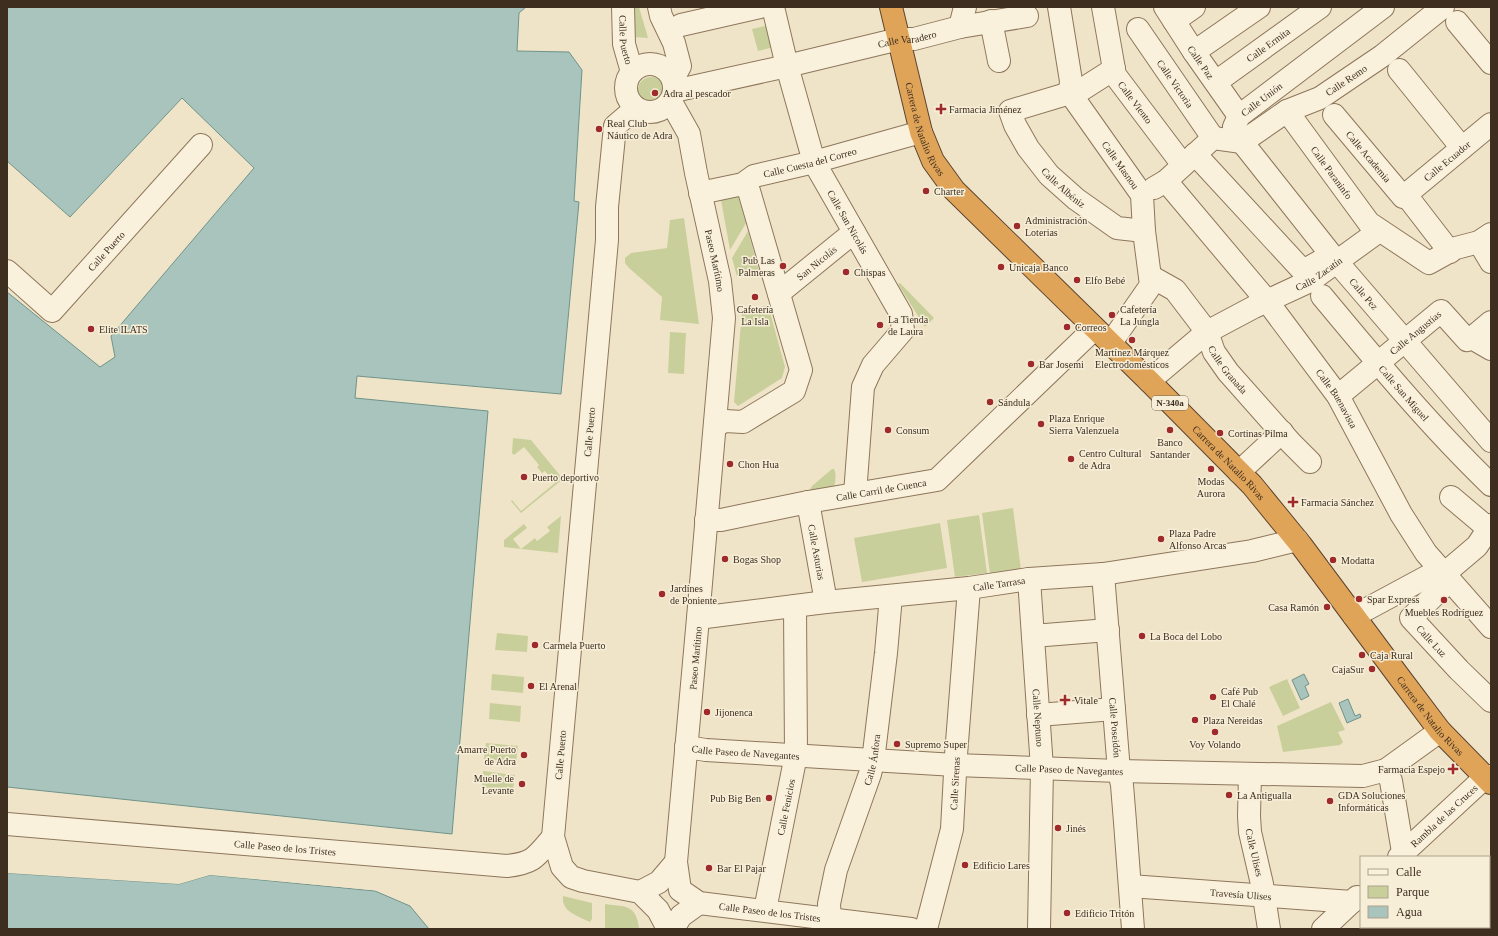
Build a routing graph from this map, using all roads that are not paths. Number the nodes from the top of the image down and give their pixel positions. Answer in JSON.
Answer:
{"nodes":[{"id":1,"x":623,"y":7,"type":"edge"},
{"id":2,"x":648,"y":7,"type":"edge"},
{"id":3,"x":659,"y":7,"type":"edge"},
{"id":4,"x":760,"y":7,"type":"edge"},
{"id":5,"x":773,"y":7,"type":"edge"},
{"id":6,"x":891,"y":7,"type":"edge"},
{"id":7,"x":1059,"y":7,"type":"edge"},
{"id":8,"x":1103,"y":7,"type":"edge"},
{"id":9,"x":1194,"y":7,"type":"edge"},
{"id":10,"x":1259,"y":7,"type":"edge"},
{"id":11,"x":1320,"y":7,"type":"edge"},
{"id":12,"x":1383,"y":7,"type":"edge"},
{"id":13,"x":1169,"y":14,"type":"edge"},
{"id":14,"x":1450,"y":15,"type":"edge"},
{"id":15,"x":1027,"y":16,"type":"dead end"},
{"id":16,"x":962,"y":17,"type":"edge"},
{"id":17,"x":991,"y":22,"type":"junction"},
{"id":18,"x":681,"y":25,"type":"dead end"},
{"id":19,"x":1138,"y":28,"type":"dead end"},
{"id":20,"x":899,"y":39,"type":"junction"},
{"id":21,"x":1194,"y":52,"type":"junction"},
{"id":22,"x":999,"y":61,"type":"dead end"},
{"id":23,"x":1491,"y":63,"type":"edge"},
{"id":24,"x":787,"y":66,"type":"junction"},
{"id":25,"x":1114,"y":69,"type":"junction"},
{"id":26,"x":1399,"y":70,"type":"dead end"},
{"id":27,"x":632,"y":72,"type":"junction"},
{"id":28,"x":1216,"y":82,"type":"junction"},
{"id":29,"x":671,"y":86,"type":"junction"},
{"id":30,"x":1070,"y":92,"type":"junction"},
{"id":31,"x":636,"y":108,"type":"junction"},
{"id":32,"x":1287,"y":111,"type":"junction"},
{"id":33,"x":1334,"y":115,"type":"dead end"},
{"id":34,"x":1239,"y":116,"type":"junction"},
{"id":35,"x":1491,"y":124,"type":"edge"},
{"id":36,"x":921,"y":132,"type":"junction"},
{"id":37,"x":1213,"y":138,"type":"junction"},
{"id":38,"x":1242,"y":142,"type":"junction"},
{"id":39,"x":201,"y":145,"type":"dead end"},
{"id":40,"x":1462,"y":148,"type":"junction"},
{"id":41,"x":1189,"y":160,"type":"junction"},
{"id":42,"x":814,"y":162,"type":"junction"},
{"id":43,"x":1166,"y":181,"type":"junction"},
{"id":44,"x":743,"y":184,"type":"junction"},
{"id":45,"x":700,"y":193,"type":"junction"},
{"id":46,"x":1142,"y":195,"type":"junction"},
{"id":47,"x":1404,"y":196,"type":"junction"},
{"id":48,"x":1144,"y":231,"type":"junction"},
{"id":49,"x":1379,"y":231,"type":"junction"},
{"id":50,"x":854,"y":232,"type":"junction"},
{"id":51,"x":1485,"y":238,"type":"edge"},
{"id":52,"x":1450,"y":252,"type":"junction"},
{"id":53,"x":1334,"y":259,"type":"junction"},
{"id":54,"x":1491,"y":262,"type":"edge"},
{"id":55,"x":7,"y":270,"type":"edge"},
{"id":56,"x":1150,"y":276,"type":"junction"},
{"id":57,"x":779,"y":293,"type":"junction"},
{"id":58,"x":1322,"y":296,"type":"dead end"},
{"id":59,"x":1267,"y":301,"type":"junction"},
{"id":60,"x":1491,"y":322,"type":"edge"},
{"id":61,"x":1094,"y":329,"type":"junction"},
{"id":62,"x":1207,"y":332,"type":"junction"},
{"id":63,"x":1472,"y":338,"type":"junction"},
{"id":64,"x":1404,"y":341,"type":"junction"},
{"id":65,"x":1110,"y":344,"type":"junction"},
{"id":66,"x":1491,"y":349,"type":"edge"},
{"id":67,"x":1378,"y":364,"type":"junction"},
{"id":68,"x":1148,"y":381,"type":"junction"},
{"id":69,"x":1338,"y":396,"type":"junction"},
{"id":70,"x":715,"y":426,"type":"junction"},
{"id":71,"x":1282,"y":432,"type":"junction"},
{"id":72,"x":1491,"y":441,"type":"edge"},
{"id":73,"x":1310,"y":462,"type":"dead end"},
{"id":74,"x":1239,"y":472,"type":"junction"},
{"id":75,"x":1491,"y":485,"type":"edge"},
{"id":76,"x":855,"y":494,"type":"junction"},
{"id":77,"x":1451,"y":497,"type":"dead end"},
{"id":78,"x":808,"y":502,"type":"junction"},
{"id":79,"x":706,"y":520,"type":"junction"},
{"id":80,"x":1490,"y":527,"type":"edge"},
{"id":81,"x":1297,"y":540,"type":"junction"},
{"id":82,"x":1103,"y":574,"type":"junction"},
{"id":83,"x":1447,"y":577,"type":"junction"},
{"id":84,"x":1028,"y":579,"type":"junction"},
{"id":85,"x":969,"y":588,"type":"junction"},
{"id":86,"x":891,"y":596,"type":"junction"},
{"id":87,"x":826,"y":602,"type":"junction"},
{"id":88,"x":795,"y":606,"type":"junction"},
{"id":89,"x":1354,"y":616,"type":"junction"},
{"id":90,"x":698,"y":618,"type":"junction"},
{"id":91,"x":1489,"y":620,"type":"edge"},
{"id":92,"x":1108,"y":630,"type":"junction"},
{"id":93,"x":1033,"y":636,"type":"junction"},
{"id":94,"x":1491,"y":702,"type":"edge"},
{"id":95,"x":1114,"y":709,"type":"junction"},
{"id":96,"x":1038,"y":715,"type":"junction"},
{"id":97,"x":1440,"y":731,"type":"junction"},
{"id":98,"x":686,"y":747,"type":"junction"},
{"id":99,"x":796,"y":755,"type":"junction"},
{"id":100,"x":873,"y":761,"type":"junction"},
{"id":101,"x":955,"y":765,"type":"junction"},
{"id":102,"x":1042,"y":768,"type":"junction"},
{"id":103,"x":1386,"y":770,"type":"junction"},
{"id":104,"x":1119,"y":771,"type":"junction"},
{"id":105,"x":1250,"y":774,"type":"junction"},
{"id":106,"x":1490,"y":779,"type":"edge"},
{"id":107,"x":7,"y":824,"type":"edge"},
{"id":108,"x":553,"y":837,"type":"junction"},
{"id":109,"x":1401,"y":855,"type":"edge"},
{"id":110,"x":676,"y":862,"type":"junction"},
{"id":111,"x":1130,"y":886,"type":"junction"},
{"id":112,"x":680,"y":890,"type":"joint"},
{"id":113,"x":640,"y":892,"type":"junction"},
{"id":114,"x":1264,"y":895,"type":"junction"},
{"id":115,"x":1356,"y":898,"type":"edge"},
{"id":116,"x":699,"y":903,"type":"junction"},
{"id":117,"x":765,"y":910,"type":"junction"},
{"id":118,"x":830,"y":919,"type":"junction"},
{"id":119,"x":860,"y":926,"type":"edge"},
{"id":120,"x":668,"y":929,"type":"edge"},
{"id":121,"x":673,"y":929,"type":"edge"},
{"id":122,"x":911,"y":929,"type":"edge"},
{"id":123,"x":926,"y":929,"type":"edge"},
{"id":124,"x":1039,"y":929,"type":"edge"},
{"id":125,"x":1133,"y":929,"type":"edge"},
{"id":126,"x":1269,"y":929,"type":"edge"},
{"id":127,"x":1323,"y":929,"type":"edge"}],
"edges":[{"from":1,"to":27,"type":"street","name":"Calle Puerto"},
{"from":2,"to":29,"type":"street","name":"Paseo Marítimo"},
{"from":3,"to":29,"type":"street"},
{"from":4,"to":18,"type":"street"},
{"from":5,"to":24,"type":"street","name":"Calle San Nicolás"},
{"from":6,"to":20,"type":"highway","name":"Carrera de Natalio Rivas","number":"N-340a"},
{"from":7,"to":30,"type":"street"},
{"from":8,"to":25,"type":"street","name":"Calle Viento"},
{"from":9,"to":13,"type":"street"},
{"from":10,"to":21,"type":"street"},
{"from":11,"to":28,"type":"street","name":"Calle Ermita"},
{"from":12,"to":34,"type":"street","name":"Calle Unión"},
{"from":13,"to":21,"type":"street","name":"Calle Paz"},
{"from":14,"to":23,"type":"street"},
{"from":14,"to":32,"type":"street","name":"Calle Remo"},
{"from":15,"to":17,"type":"street","name":"Calle Varadero"},
{"from":16,"to":17,"type":"street","name":"Calle Varadero"},
{"from":16,"to":20,"type":"street","name":"Calle Varadero"},
{"from":17,"to":22,"type":"street"},
{"from":19,"to":37,"type":"street","name":"Calle Victoria"},
{"from":20,"to":24,"type":"street","name":"Calle Varadero"},
{"from":20,"to":36,"type":"highway","name":"Carrera de Natalio Rivas","number":"N-340a"},
{"from":21,"to":28,"type":"street","name":"Calle Paz"},
{"from":24,"to":29,"type":"street","name":"Calle Varadero"},
{"from":24,"to":42,"type":"street","name":"Calle San Nicolás"},
{"from":25,"to":30,"type":"street"},
{"from":25,"to":41,"type":"street","name":"Calle Viento"},
{"from":26,"to":40,"type":"street"},
{"from":27,"to":29,"type":"street"},
{"from":27,"to":31,"type":"street"},
{"from":28,"to":34,"type":"street","name":"Calle Paz"},
{"from":29,"to":31,"type":"street"},
{"from":29,"to":45,"type":"street","name":"Paseo Marítimo"},
{"from":30,"to":46,"type":"street","name":"Calle Masnou"},
{"from":30,"to":48,"type":"street","name":"Calle Albéniz"},
{"from":31,"to":108,"type":"street","name":"Calle Puerto"},
{"from":32,"to":38,"type":"street","name":"Calle Remo"},
{"from":32,"to":49,"type":"street","name":"Calle Paraninfo"},
{"from":33,"to":47,"type":"street","name":"Calle Academia"},
{"from":34,"to":38,"type":"street","name":"Calle Unión"},
{"from":35,"to":40,"type":"street","name":"Calle Ecuador"},
{"from":36,"to":42,"type":"street","name":"Calle Cuesta del Correo"},
{"from":36,"to":61,"type":"highway","name":"Carrera de Natalio Rivas","number":"N-340a"},
{"from":37,"to":38,"type":"street"},
{"from":37,"to":41,"type":"street"},
{"from":38,"to":53,"type":"street","name":"Calle Pez"},
{"from":39,"to":55,"type":"street","name":"Calle Puerto"},
{"from":40,"to":47,"type":"street","name":"Calle Ecuador"},
{"from":41,"to":43,"type":"street"},
{"from":41,"to":53,"type":"street"},
{"from":42,"to":44,"type":"street","name":"Calle Cuesta del Correo"},
{"from":42,"to":50,"type":"street","name":"Calle San Nicolás"},
{"from":43,"to":46,"type":"street"},
{"from":43,"to":59,"type":"street","name":"Calle Buenavista"},
{"from":44,"to":45,"type":"street","name":"Calle Cuesta del Correo"},
{"from":44,"to":57,"type":"street"},
{"from":45,"to":70,"type":"street","name":"Paseo Marítimo"},
{"from":46,"to":48,"type":"street","name":"Calle Masnou"},
{"from":47,"to":52,"type":"street","name":"Calle Academia"},
{"from":48,"to":56,"type":"street","name":"Calle Masnou"},
{"from":49,"to":52,"type":"street"},
{"from":49,"to":53,"type":"street","name":"Calle Zacatín"},
{"from":50,"to":57,"type":"street","name":"San Nicolás"},
{"from":50,"to":76,"type":"street","name":"Calle San Nicolás"},
{"from":51,"to":52,"type":"street"},
{"from":51,"to":54,"type":"street"},
{"from":53,"to":59,"type":"street","name":"Calle Zacatín"},
{"from":53,"to":64,"type":"street","name":"Calle Pez"},
{"from":56,"to":62,"type":"street","name":"Calle Granada"},
{"from":56,"to":65,"type":"street","name":"Calle Masnou"},
{"from":57,"to":70,"type":"street"},
{"from":58,"to":67,"type":"street","name":"Calle San Miguel"},
{"from":59,"to":62,"type":"street","name":"Calle Zacatín"},
{"from":59,"to":69,"type":"street","name":"Calle Buenavista"},
{"from":60,"to":63,"type":"street"},
{"from":61,"to":65,"type":"highway","name":"Carrera de Natalio Rivas","number":"N-340a"},
{"from":61,"to":76,"type":"street","name":"Calle Carril de Cuenca"},
{"from":62,"to":68,"type":"street","name":"Calle Zacatín"},
{"from":62,"to":71,"type":"street","name":"Calle Granada"},
{"from":63,"to":64,"type":"street","name":"Calle Angustias"},
{"from":63,"to":66,"type":"street","name":"Calle Angustias"},
{"from":64,"to":67,"type":"street","name":"Calle Angustias"},
{"from":64,"to":72,"type":"street","name":"Calle Pez"},
{"from":65,"to":68,"type":"highway","name":"Carrera de Natalio Rivas","number":"N-340a"},
{"from":67,"to":69,"type":"street","name":"Calle Angustias"},
{"from":67,"to":75,"type":"street","name":"Calle San Miguel"},
{"from":68,"to":74,"type":"highway","name":"Carrera de Natalio Rivas","number":"N-340a"},
{"from":69,"to":83,"type":"street","name":"Calle Buenavista"},
{"from":70,"to":79,"type":"street","name":"Paseo Marítimo"},
{"from":71,"to":73,"type":"street","name":"Calle Granada"},
{"from":71,"to":74,"type":"street"},
{"from":74,"to":81,"type":"highway","name":"Carrera de Natalio Rivas","number":"N-340a"},
{"from":76,"to":78,"type":"street","name":"Calle Carril de Cuenca"},
{"from":77,"to":80,"type":"street"},
{"from":78,"to":79,"type":"street","name":"Calle Carril de Cuenca"},
{"from":78,"to":87,"type":"street","name":"Calle Asturias"},
{"from":79,"to":90,"type":"street","name":"Paseo Marítimo"},
{"from":80,"to":83,"type":"street"},
{"from":81,"to":82,"type":"street","name":"Calle Tarrasa"},
{"from":81,"to":89,"type":"highway","name":"Carrera de Natalio Rivas","number":"N-340a"},
{"from":82,"to":84,"type":"street","name":"Calle Tarrasa"},
{"from":82,"to":92,"type":"street","name":"Calle Poseidón"},
{"from":83,"to":89,"type":"street"},
{"from":83,"to":91,"type":"street","name":"Calle Buenavista"},
{"from":83,"to":94,"type":"street","name":"Calle Luz"},
{"from":84,"to":85,"type":"street","name":"Calle Tarrasa"},
{"from":84,"to":93,"type":"street","name":"Calle Neptuno"},
{"from":85,"to":86,"type":"street","name":"Calle Tarrasa"},
{"from":85,"to":101,"type":"street","name":"Calle Sirenas"},
{"from":86,"to":87,"type":"street","name":"Calle Tarrasa"},
{"from":86,"to":100,"type":"street","name":"Calle Ánfora"},
{"from":87,"to":88,"type":"street","name":"Calle Tarrasa"},
{"from":88,"to":90,"type":"street","name":"Calle Tarrasa"},
{"from":88,"to":99,"type":"street","name":"Calle Fenicios"},
{"from":89,"to":97,"type":"highway","name":"Carrera de Natalio Rivas","number":"N-340a"},
{"from":90,"to":98,"type":"street","name":"Paseo Marítimo"},
{"from":92,"to":93,"type":"street"},
{"from":92,"to":95,"type":"street","name":"Calle Poseidón"},
{"from":93,"to":96,"type":"street","name":"Calle Neptuno"},
{"from":95,"to":96,"type":"street"},
{"from":95,"to":104,"type":"street","name":"Calle Poseidón"},
{"from":96,"to":102,"type":"street","name":"Calle Neptuno"},
{"from":97,"to":103,"type":"street","name":"Calle Paseo de Navegantes"},
{"from":97,"to":106,"type":"highway","name":"Carrera de Natalio Rivas","number":"N-340a"},
{"from":98,"to":99,"type":"street","name":"Calle Paseo de Navegantes"},
{"from":98,"to":110,"type":"street","name":"Paseo Marítimo"},
{"from":99,"to":100,"type":"street","name":"Calle Paseo de Navegantes"},
{"from":99,"to":117,"type":"street","name":"Calle Fenicios"},
{"from":100,"to":101,"type":"street","name":"Calle Paseo de Navegantes"},
{"from":100,"to":118,"type":"street","name":"Calle Ánfora"},
{"from":101,"to":102,"type":"street","name":"Calle Paseo de Navegantes"},
{"from":101,"to":123,"type":"street","name":"Calle Sirenas"},
{"from":102,"to":104,"type":"street","name":"Calle Paseo de Navegantes"},
{"from":102,"to":124,"type":"street","name":"Calle Neptuno"},
{"from":103,"to":105,"type":"street","name":"Calle Paseo de Navegantes"},
{"from":103,"to":109,"type":"street"},
{"from":104,"to":105,"type":"street","name":"Calle Paseo de Navegantes"},
{"from":104,"to":111,"type":"street","name":"Calle Poseidón"},
{"from":105,"to":114,"type":"street","name":"Calle Ulises"},
{"from":106,"to":109,"type":"street","name":"Rambla de las Cruces"},
{"from":107,"to":108,"type":"street","name":"Calle Paseo de los Tristes"},
{"from":108,"to":113,"type":"street"},
{"from":110,"to":112,"type":"street","name":"Paseo Marítimo"},
{"from":110,"to":113,"type":"street"},
{"from":111,"to":114,"type":"street","name":"Travesía Ulises"},
{"from":111,"to":125,"type":"street","name":"Calle Poseidón"},
{"from":112,"to":116,"type":"street","name":"Calle Paseo de los Tristes"},
{"from":113,"to":120,"type":"street"},
{"from":114,"to":115,"type":"street","name":"Travesía Ulises"},
{"from":114,"to":126,"type":"street","name":"Calle Ulises"},
{"from":115,"to":127,"type":"street"},
{"from":116,"to":117,"type":"street","name":"Calle Paseo de los Tristes"},
{"from":116,"to":121,"type":"street"},
{"from":117,"to":118,"type":"street","name":"Calle Paseo de los Tristes"},
{"from":118,"to":119,"type":"street","name":"Calle Paseo de los Tristes"},
{"from":119,"to":122,"type":"street","name":"Calle Paseo de los Tristes"}]}
